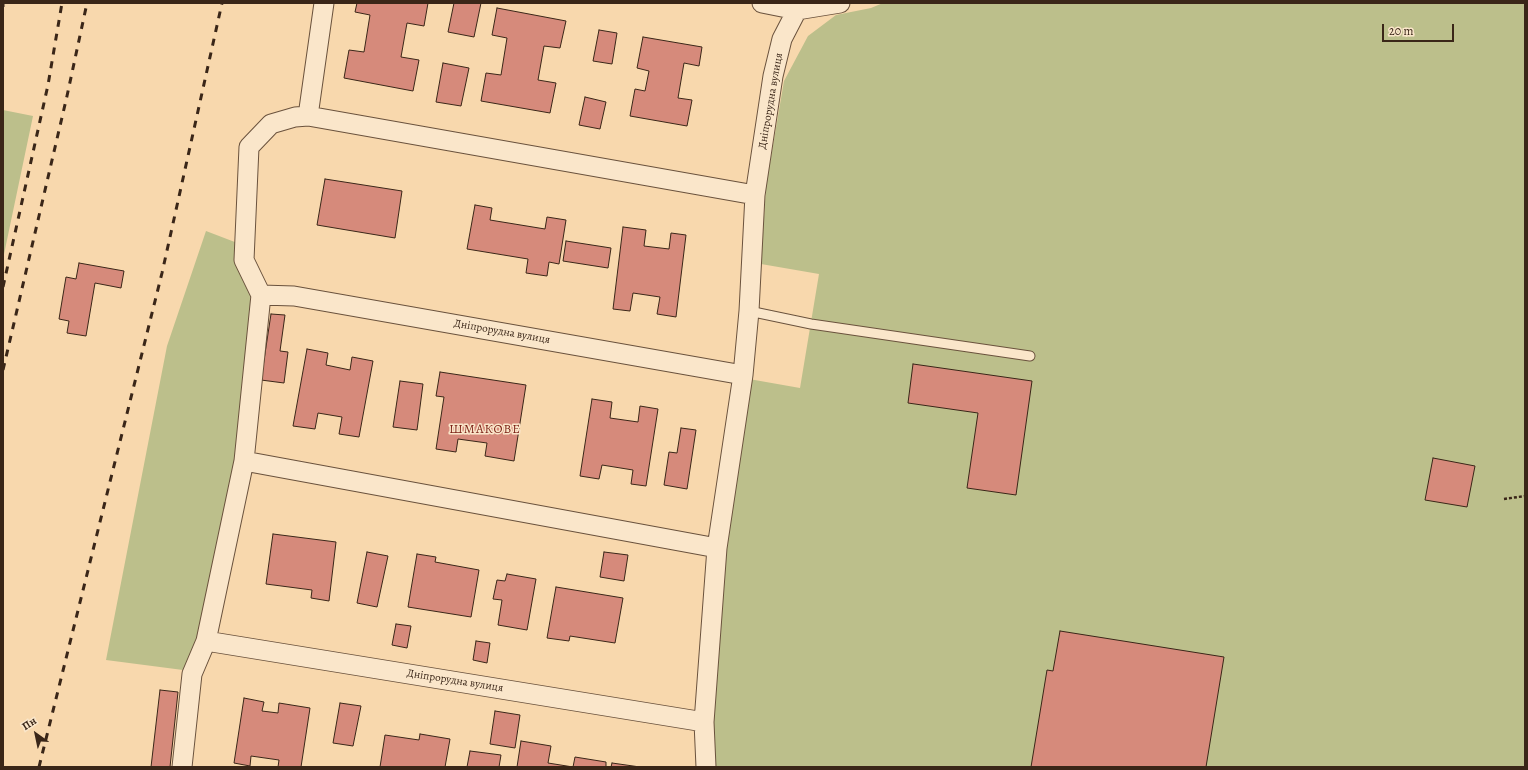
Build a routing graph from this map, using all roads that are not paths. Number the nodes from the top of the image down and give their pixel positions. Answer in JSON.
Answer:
{"nodes":[{"id":1,"x":324,"y":3,"type":"edge"},
{"id":2,"x":762,"y":3,"type":"edge"},
{"id":3,"x":840,"y":3,"type":"edge"},
{"id":4,"x":797,"y":10,"type":"junction"},
{"id":5,"x":308,"y":116,"type":"junction"},
{"id":6,"x":755,"y":195,"type":"junction"},
{"id":7,"x":261,"y":296,"type":"junction"},
{"id":8,"x":749,"y":311,"type":"junction"},
{"id":9,"x":1030,"y":356,"type":"dead end"},
{"id":10,"x":743,"y":374,"type":"junction"},
{"id":11,"x":244,"y":461,"type":"junction"},
{"id":12,"x":717,"y":548,"type":"junction"},
{"id":13,"x":206,"y":641,"type":"junction"},
{"id":14,"x":704,"y":722,"type":"junction"},
{"id":15,"x":182,"y":767,"type":"edge"},
{"id":16,"x":706,"y":767,"type":"edge"}],
"edges":[{"from":1,"to":5,"type":"street"},
{"from":2,"to":4,"type":"street"},
{"from":3,"to":4,"type":"street"},
{"from":4,"to":6,"type":"street","name":"Дніпрорудна вулиця"},
{"from":5,"to":6,"type":"street"},
{"from":5,"to":7,"type":"street"},
{"from":6,"to":8,"type":"street","name":"Дніпрорудна вулиця"},
{"from":7,"to":10,"type":"street","name":"Дніпрорудна вулиця"},
{"from":7,"to":11,"type":"street"},
{"from":8,"to":9,"type":"lane"},
{"from":8,"to":10,"type":"street","name":"Дніпрорудна вулиця"},
{"from":10,"to":12,"type":"street","name":"Дніпрорудна вулиця"},
{"from":11,"to":12,"type":"street"},
{"from":11,"to":13,"type":"street"},
{"from":12,"to":14,"type":"street","name":"Дніпрорудна вулиця"},
{"from":13,"to":14,"type":"street","name":"Дніпрорудна вулиця"},
{"from":13,"to":15,"type":"street"},
{"from":14,"to":16,"type":"street","name":"Дніпрорудна вулиця"}]}
